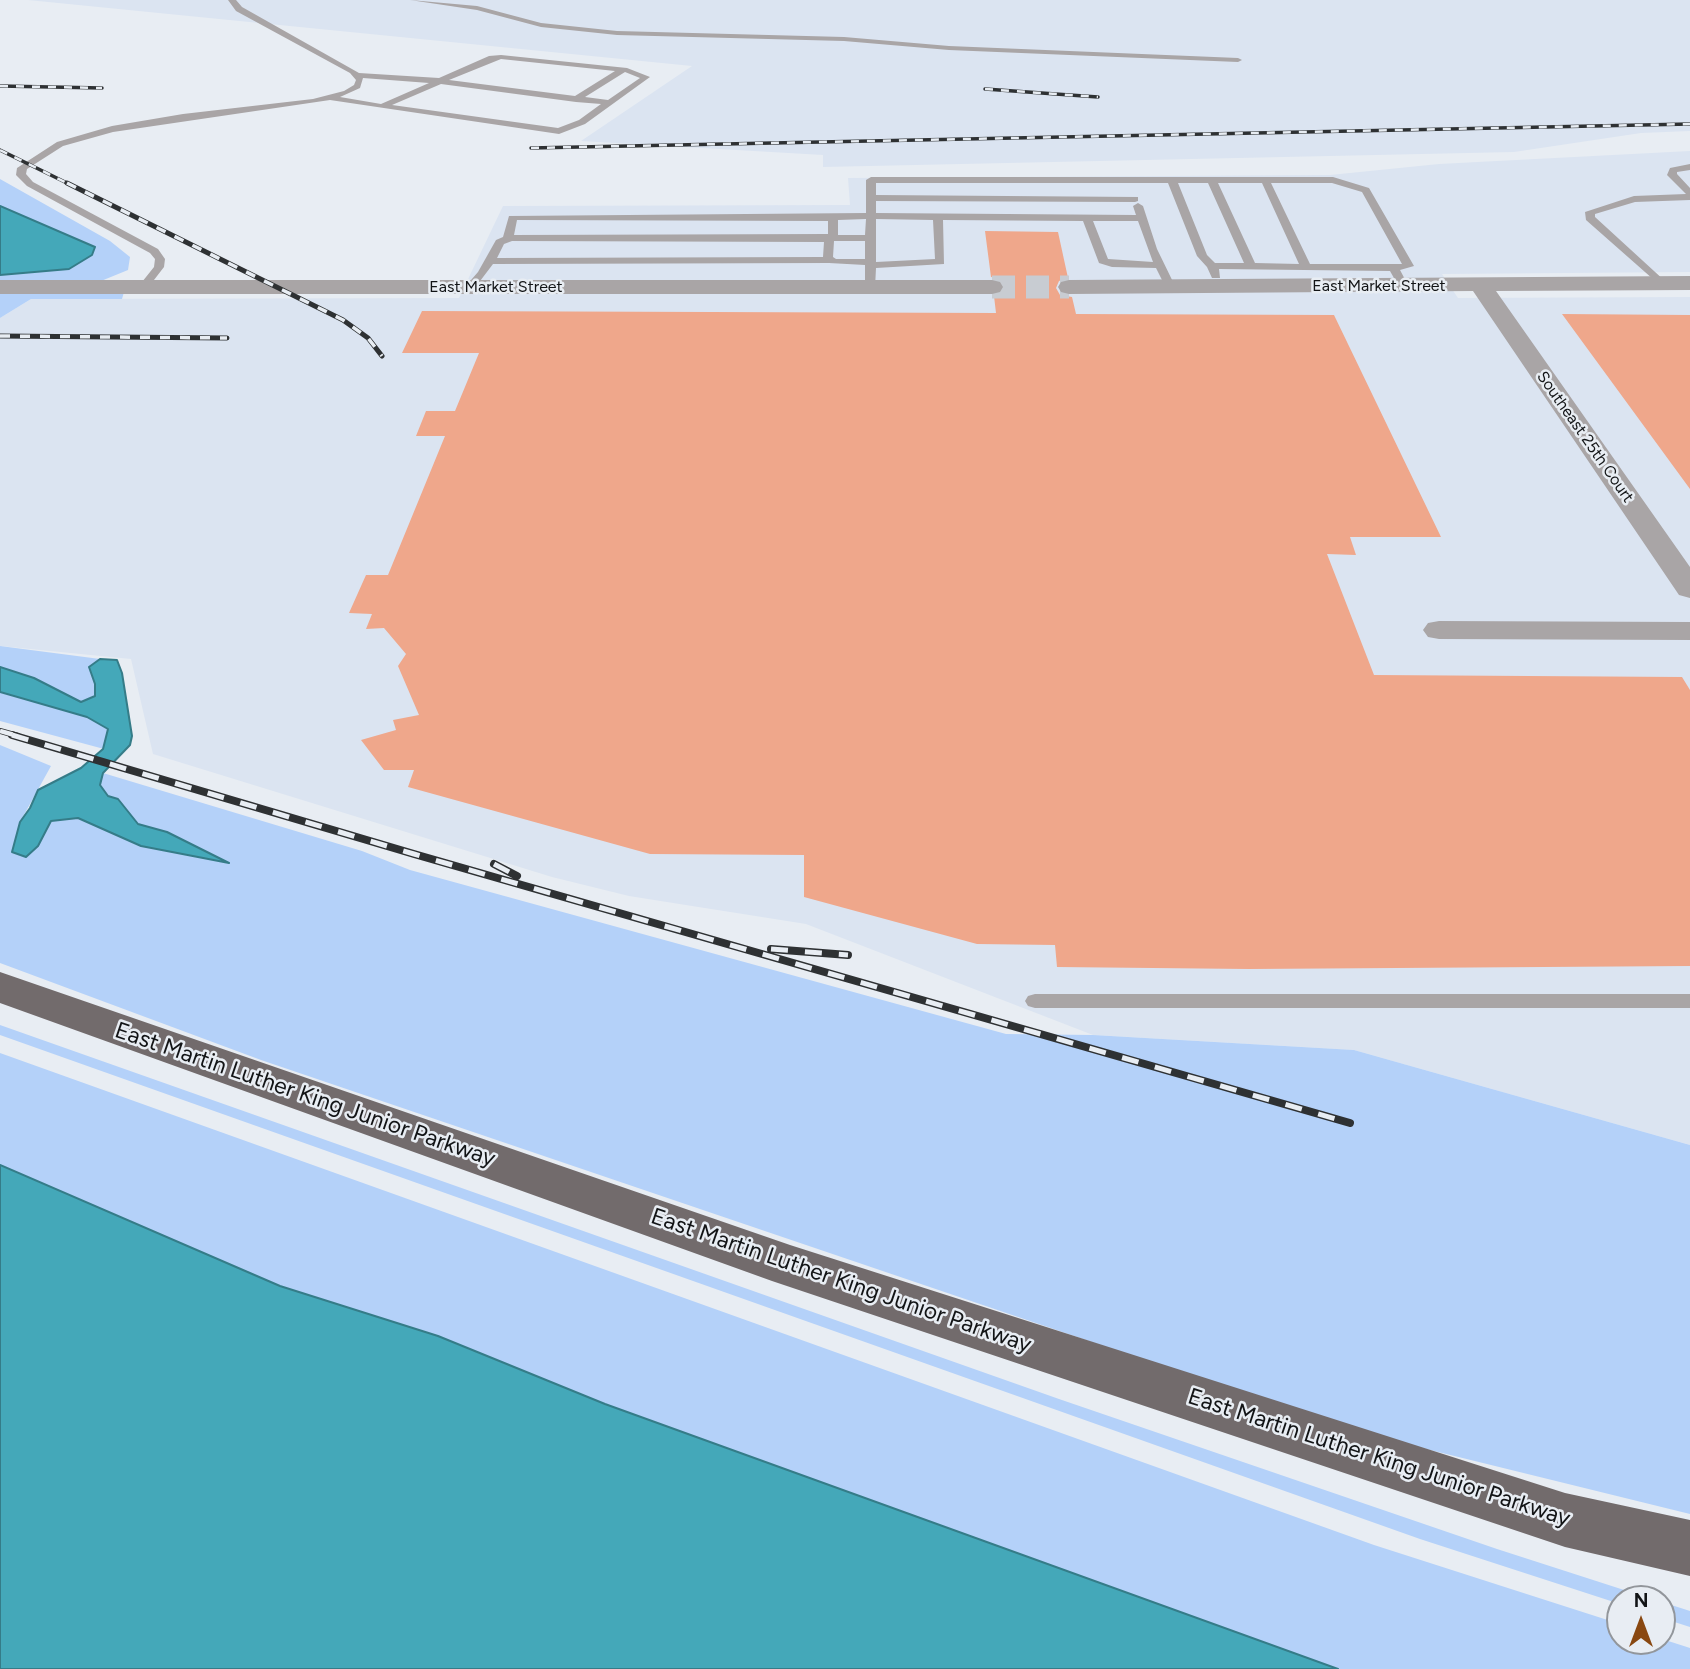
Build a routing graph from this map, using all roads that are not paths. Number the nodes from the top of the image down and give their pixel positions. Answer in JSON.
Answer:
{"nodes":[{"id":1,"x":232,"y":0,"type":"edge"},
{"id":2,"x":414,"y":0,"type":"edge"},
{"id":3,"x":1238,"y":60,"type":"dead end"},
{"id":4,"x":623,"y":70,"type":"junction"},
{"id":5,"x":355,"y":75,"type":"junction"},
{"id":6,"x":439,"y":82,"type":"junction"},
{"id":7,"x":331,"y":99,"type":"junction"},
{"id":8,"x":576,"y":99,"type":"junction"},
{"id":9,"x":610,"y":103,"type":"junction"},
{"id":10,"x":383,"y":106,"type":"junction"},
{"id":11,"x":1690,"y":167,"type":"edge"},
{"id":12,"x":1129,"y":180,"type":"junction"},
{"id":13,"x":1172,"y":180,"type":"junction"},
{"id":14,"x":1212,"y":180,"type":"junction"},
{"id":15,"x":1265,"y":180,"type":"junction"},
{"id":16,"x":1690,"y":195,"type":"edge"},
{"id":17,"x":870,"y":198,"type":"junction"},
{"id":18,"x":1135,"y":200,"type":"junction"},
{"id":19,"x":870,"y":216,"type":"junction"},
{"id":20,"x":938,"y":217,"type":"junction"},
{"id":21,"x":833,"y":218,"type":"junction"},
{"id":22,"x":1087,"y":218,"type":"junction"},
{"id":23,"x":1142,"y":218,"type":"junction"},
{"id":24,"x":508,"y":238,"type":"junction"},
{"id":25,"x":829,"y":238,"type":"junction"},
{"id":26,"x":870,"y":238,"type":"junction"},
{"id":27,"x":829,"y":260,"type":"junction"},
{"id":28,"x":490,"y":261,"type":"junction"},
{"id":29,"x":870,"y":263,"type":"junction"},
{"id":30,"x":1159,"y":265,"type":"junction"},
{"id":31,"x":1251,"y":266,"type":"junction"},
{"id":32,"x":1306,"y":267,"type":"junction"},
{"id":33,"x":1216,"y":276,"type":"junction"},
{"id":34,"x":1398,"y":277,"type":"junction"},
{"id":35,"x":1690,"y":283,"type":"edge"},
{"id":36,"x":1662,"y":284,"type":"junction"},
{"id":37,"x":1480,"y":285,"type":"junction"},
{"id":38,"x":1170,"y":286,"type":"junction"},
{"id":39,"x":0,"y":287,"type":"edge"},
{"id":40,"x":143,"y":287,"type":"junction"},
{"id":41,"x":470,"y":287,"type":"junction"},
{"id":42,"x":992,"y":287,"type":"tunnel mouth"},
{"id":43,"x":1069,"y":287,"type":"tunnel mouth"},
{"id":44,"x":870,"y":288,"type":"junction"},
{"id":45,"x":1690,"y":589,"type":"edge"},
{"id":46,"x":1440,"y":630,"type":"dead end"},
{"id":47,"x":1690,"y":631,"type":"edge"},
{"id":48,"x":0,"y":988,"type":"edge"},
{"id":49,"x":1035,"y":1001,"type":"dead end"},
{"id":50,"x":1690,"y":1002,"type":"edge"},
{"id":51,"x":1690,"y":1548,"type":"edge"}],
"edges":[{"from":1,"to":5,"type":"lane"},
{"from":2,"to":3,"type":"lane"},
{"from":4,"to":6,"type":"lane"},
{"from":4,"to":8,"type":"lane"},
{"from":4,"to":9,"type":"lane"},
{"from":5,"to":6,"type":"lane"},
{"from":5,"to":7,"type":"lane"},
{"from":6,"to":8,"type":"lane"},
{"from":6,"to":10,"type":"lane"},
{"from":7,"to":10,"type":"lane"},
{"from":7,"to":40,"type":"lane"},
{"from":8,"to":9,"type":"lane"},
{"from":9,"to":10,"type":"lane"},
{"from":11,"to":16,"type":"lane"},
{"from":12,"to":13,"type":"lane"},
{"from":12,"to":17,"type":"lane"},
{"from":12,"to":18,"type":"lane"},
{"from":13,"to":14,"type":"lane"},
{"from":13,"to":33,"type":"lane"},
{"from":14,"to":15,"type":"lane"},
{"from":14,"to":31,"type":"lane"},
{"from":15,"to":32,"type":"lane"},
{"from":15,"to":34,"type":"lane"},
{"from":16,"to":36,"type":"lane"},
{"from":17,"to":18,"type":"lane"},
{"from":17,"to":19,"type":"lane"},
{"from":18,"to":23,"type":"lane"},
{"from":19,"to":20,"type":"lane"},
{"from":19,"to":21,"type":"lane"},
{"from":19,"to":26,"type":"lane"},
{"from":20,"to":22,"type":"lane"},
{"from":20,"to":29,"type":"lane"},
{"from":21,"to":24,"type":"lane"},
{"from":21,"to":25,"type":"lane"},
{"from":22,"to":23,"type":"lane"},
{"from":22,"to":30,"type":"lane"},
{"from":23,"to":30,"type":"lane"},
{"from":24,"to":25,"type":"lane"},
{"from":24,"to":28,"type":"lane"},
{"from":25,"to":26,"type":"lane"},
{"from":25,"to":27,"type":"lane"},
{"from":26,"to":29,"type":"lane"},
{"from":27,"to":28,"type":"lane"},
{"from":27,"to":29,"type":"lane"},
{"from":28,"to":41,"type":"lane"},
{"from":29,"to":44,"type":"lane"},
{"from":30,"to":38,"type":"lane"},
{"from":31,"to":32,"type":"lane"},
{"from":31,"to":33,"type":"lane"},
{"from":32,"to":34,"type":"lane"},
{"from":33,"to":34,"type":"street","name":"East Market Street"},
{"from":33,"to":38,"type":"street","name":"East Market Street"},
{"from":34,"to":37,"type":"street","name":"East Market Street"},
{"from":35,"to":36,"type":"street","name":"East Market Street"},
{"from":36,"to":37,"type":"street","name":"East Market Street"},
{"from":37,"to":45,"type":"street","name":"Southeast 25th Court"},
{"from":38,"to":43,"type":"street","name":"East Market Street"},
{"from":39,"to":40,"type":"street","name":"East Market Street"},
{"from":40,"to":41,"type":"street","name":"East Market Street"},
{"from":41,"to":44,"type":"street","name":"East Market Street"},
{"from":42,"to":44,"type":"street","name":"East Market Street"},
{"from":46,"to":47,"type":"street"},
{"from":48,"to":51,"type":"main road","name":"East Martin Luther King Junior Parkway"},
{"from":49,"to":50,"type":"lane"}]}
